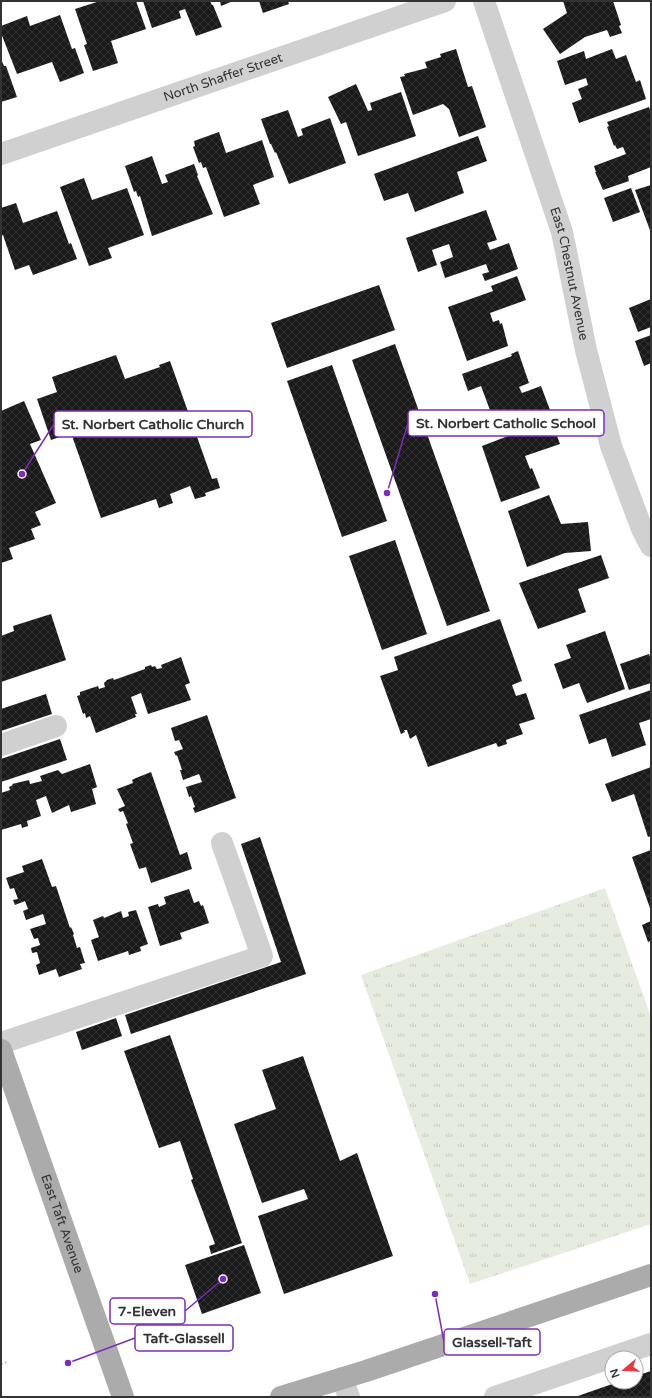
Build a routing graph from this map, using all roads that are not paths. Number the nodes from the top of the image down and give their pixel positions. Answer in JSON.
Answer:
{"nodes":[{"id":1,"x":445,"y":1,"type":"edge"},
{"id":2,"x":484,"y":1,"type":"edge"},
{"id":3,"x":1,"y":154,"type":"edge"},
{"id":4,"x":651,"y":546,"type":"edge"},
{"id":5,"x":56,"y":726,"type":"dead end"},
{"id":6,"x":1,"y":745,"type":"edge"},
{"id":7,"x":222,"y":843,"type":"dead end"},
{"id":8,"x":1,"y":1043,"type":"edge"},
{"id":9,"x":1,"y":1050,"type":"edge"},
{"id":10,"x":651,"y":1275,"type":"edge"},
{"id":11,"x":651,"y":1344,"type":"edge"},
{"id":12,"x":346,"y":1388,"type":"edge"},
{"id":13,"x":124,"y":1397,"type":"edge"},
{"id":14,"x":281,"y":1397,"type":"edge"},
{"id":15,"x":495,"y":1397,"type":"edge"}],
"edges":[{"from":1,"to":3,"type":"street","name":"North Shaffer Street"},
{"from":2,"to":4,"type":"street","name":"East Chestnut Avenue"},
{"from":5,"to":6,"type":"street"},
{"from":7,"to":8,"type":"street"},
{"from":9,"to":13,"type":"main road","name":"East Taft Avenue"},
{"from":10,"to":12,"type":"main road"},
{"from":11,"to":15,"type":"street"},
{"from":12,"to":14,"type":"main road"}]}
